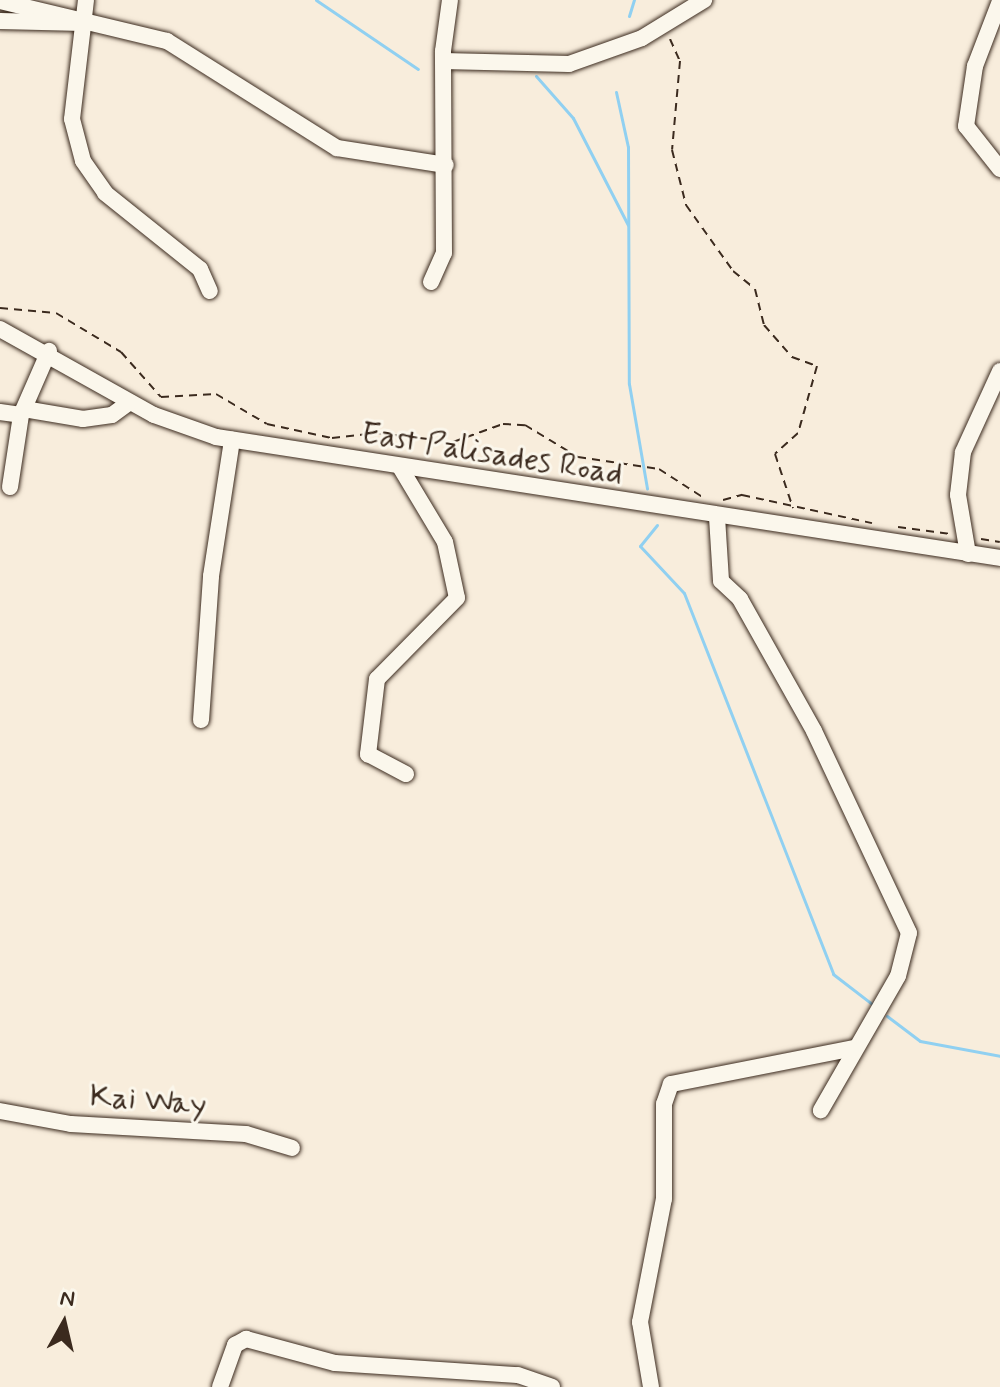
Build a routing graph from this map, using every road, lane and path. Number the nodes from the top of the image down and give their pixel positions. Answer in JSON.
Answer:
{"nodes":[{"id":1,"x":86,"y":0,"type":"edge"},
{"id":2,"x":450,"y":0,"type":"edge"},
{"id":3,"x":704,"y":0,"type":"edge"},
{"id":4,"x":0,"y":1,"type":"edge"},
{"id":5,"x":1000,"y":1,"type":"edge"},
{"id":6,"x":31,"y":6,"type":"junction"},
{"id":7,"x":677,"y":17,"type":"junction"},
{"id":8,"x":0,"y":21,"type":"edge"},
{"id":9,"x":84,"y":23,"type":"junction"},
{"id":10,"x":28,"y":25,"type":"junction"},
{"id":11,"x":443,"y":61,"type":"junction"},
{"id":12,"x":446,"y":165,"type":"junction"},
{"id":13,"x":1000,"y":169,"type":"edge"},
{"id":14,"x":431,"y":282,"type":"dead end"},
{"id":15,"x":210,"y":291,"type":"dead end"},
{"id":16,"x":0,"y":308,"type":"edge"},
{"id":17,"x":0,"y":329,"type":"edge"},
{"id":18,"x":49,"y":351,"type":"junction"},
{"id":19,"x":1000,"y":371,"type":"edge"},
{"id":20,"x":130,"y":402,"type":"junction"},
{"id":21,"x":0,"y":412,"type":"edge"},
{"id":22,"x":22,"y":412,"type":"junction"},
{"id":23,"x":232,"y":440,"type":"junction"},
{"id":24,"x":400,"y":467,"type":"junction"},
{"id":25,"x":10,"y":487,"type":"dead end"},
{"id":26,"x":793,"y":509,"type":"junction"},
{"id":27,"x":717,"y":517,"type":"junction"},
{"id":28,"x":876,"y":524,"type":"dead end"},
{"id":29,"x":892,"y":526,"type":"dead end"},
{"id":30,"x":1000,"y":542,"type":"edge"},
{"id":31,"x":968,"y":545,"type":"junction"},
{"id":32,"x":1000,"y":558,"type":"edge"},
{"id":33,"x":201,"y":720,"type":"dead end"},
{"id":34,"x":406,"y":774,"type":"dead end"},
{"id":35,"x":854,"y":1048,"type":"junction"},
{"id":36,"x":821,"y":1110,"type":"dead end"},
{"id":37,"x":0,"y":1111,"type":"edge"},
{"id":38,"x":292,"y":1148,"type":"dead end"},
{"id":39,"x":220,"y":1387,"type":"edge"},
{"id":40,"x":552,"y":1387,"type":"edge"},
{"id":41,"x":651,"y":1387,"type":"edge"}],
"edges":[{"from":1,"to":9,"type":"street"},
{"from":2,"to":11,"type":"street"},
{"from":3,"to":7,"type":"street"},
{"from":4,"to":6,"type":"street"},
{"from":5,"to":13,"type":"street"},
{"from":6,"to":9,"type":"street"},
{"from":6,"to":10,"type":"street"},
{"from":7,"to":11,"type":"street"},
{"from":7,"to":26,"type":"path"},
{"from":8,"to":10,"type":"street"},
{"from":9,"to":10,"type":"street"},
{"from":9,"to":12,"type":"street"},
{"from":9,"to":15,"type":"street"},
{"from":11,"to":12,"type":"street"},
{"from":12,"to":14,"type":"street"},
{"from":16,"to":26,"type":"path"},
{"from":17,"to":18,"type":"street","name":"East Palisades Road"},
{"from":18,"to":20,"type":"street","name":"East Palisades Road"},
{"from":18,"to":22,"type":"street"},
{"from":19,"to":31,"type":"street"},
{"from":20,"to":22,"type":"street"},
{"from":20,"to":23,"type":"street","name":"East Palisades Road"},
{"from":21,"to":22,"type":"street"},
{"from":22,"to":25,"type":"street"},
{"from":23,"to":24,"type":"street","name":"East Palisades Road"},
{"from":23,"to":33,"type":"street"},
{"from":24,"to":27,"type":"street","name":"East Palisades Road"},
{"from":24,"to":34,"type":"street"},
{"from":26,"to":28,"type":"path"},
{"from":27,"to":31,"type":"street","name":"East Palisades Road"},
{"from":27,"to":35,"type":"street"},
{"from":29,"to":31,"type":"path"},
{"from":30,"to":31,"type":"path"},
{"from":31,"to":32,"type":"street","name":"East Palisades Road"},
{"from":35,"to":36,"type":"street"},
{"from":35,"to":41,"type":"street"},
{"from":37,"to":38,"type":"street","name":"Kai Way"},
{"from":39,"to":40,"type":"street"}]}
